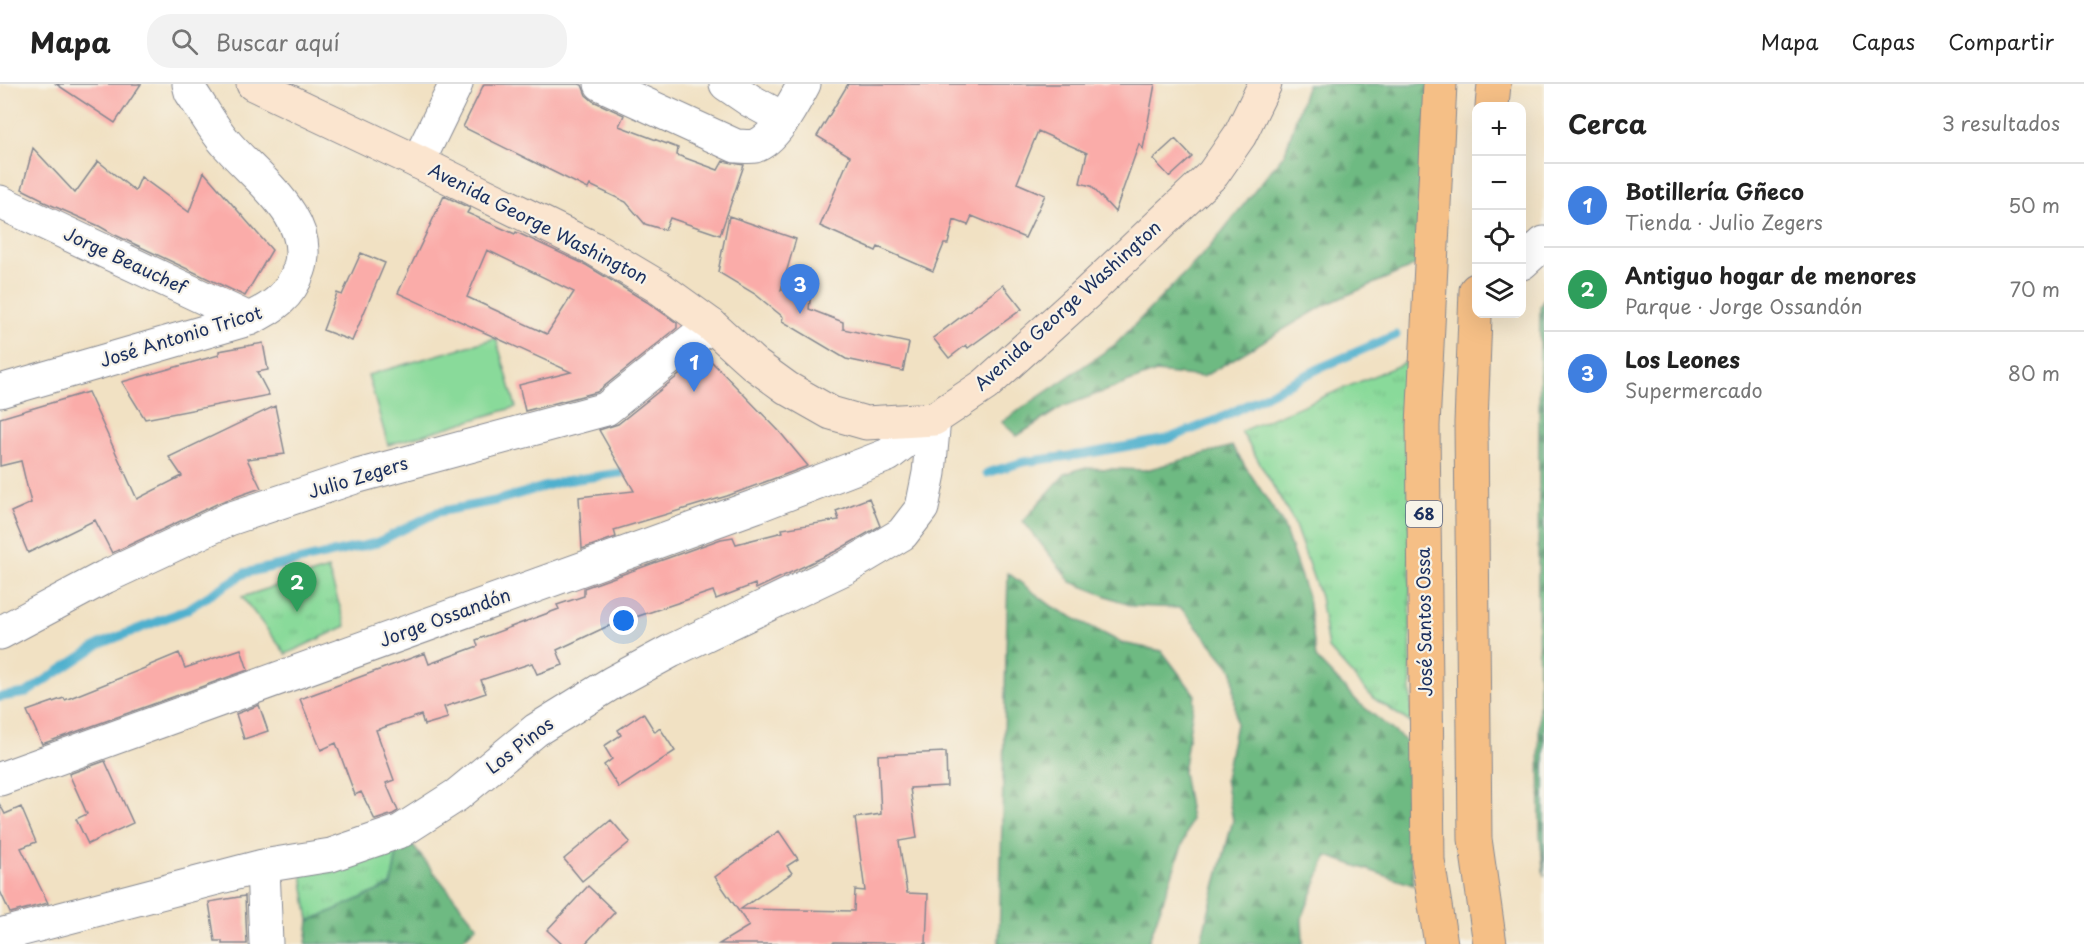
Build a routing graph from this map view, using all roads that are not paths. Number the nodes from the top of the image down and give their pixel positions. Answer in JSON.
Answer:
{"nodes":[{"id":1,"x":189,"y":84,"type":"edge"},
{"id":2,"x":253,"y":84,"type":"edge"},
{"id":3,"x":456,"y":84,"type":"edge"},
{"id":4,"x":600,"y":84,"type":"edge"},
{"id":5,"x":726,"y":84,"type":"edge"},
{"id":6,"x":804,"y":84,"type":"edge"},
{"id":7,"x":1265,"y":84,"type":"edge"},
{"id":8,"x":1440,"y":84,"type":"edge"},
{"id":9,"x":1494,"y":84,"type":"edge"},
{"id":10,"x":1492,"y":102,"type":"edge"},
{"id":11,"x":784,"y":119,"type":"junction"},
{"id":12,"x":418,"y":162,"type":"junction"},
{"id":13,"x":0,"y":202,"type":"edge"},
{"id":14,"x":1544,"y":243,"type":"edge"},
{"id":15,"x":1526,"y":259,"type":"edge"},
{"id":16,"x":1475,"y":318,"type":"edge"},
{"id":17,"x":249,"y":319,"type":"junction"},
{"id":18,"x":711,"y":325,"type":"junction"},
{"id":19,"x":0,"y":391,"type":"edge"},
{"id":20,"x":831,"y":413,"type":"junction"},
{"id":21,"x":934,"y":418,"type":"junction"},
{"id":22,"x":888,"y":455,"type":"junction"},
{"id":23,"x":0,"y":633,"type":"edge"},
{"id":24,"x":0,"y":779,"type":"edge"},
{"id":25,"x":262,"y":866,"type":"junction"},
{"id":26,"x":0,"y":935,"type":"edge"},
{"id":27,"x":266,"y":944,"type":"edge"},
{"id":28,"x":1441,"y":944,"type":"edge"},
{"id":29,"x":1491,"y":944,"type":"edge"}],
"edges":[{"from":1,"to":17,"type":"street","name":"José Antonio Tricot"},
{"from":2,"to":12,"type":"main road","name":"Avenida George Washington"},
{"from":3,"to":12,"type":"street"},
{"from":4,"to":11,"type":"street"},
{"from":5,"to":11,"type":"street"},
{"from":6,"to":11,"type":"street"},
{"from":7,"to":21,"type":"main road","name":"Avenida George Washington"},
{"from":8,"to":28,"type":"highway","name":"José Santos Ossa","number":"68"},
{"from":9,"to":10,"type":"highway"},
{"from":12,"to":18,"type":"main road","name":"Avenida George Washington"},
{"from":13,"to":17,"type":"street","name":"Jorge Beauchef"},
{"from":14,"to":15,"type":"street"},
{"from":16,"to":29,"type":"highway"},
{"from":17,"to":19,"type":"street","name":"José Antonio Tricot"},
{"from":18,"to":20,"type":"main road","name":"Avenida George Washington"},
{"from":18,"to":23,"type":"street","name":"Julio Zegers"},
{"from":20,"to":21,"type":"main road","name":"Avenida George Washington"},
{"from":20,"to":22,"type":"street"},
{"from":21,"to":22,"type":"street","name":"Jorge Ossandón"},
{"from":21,"to":25,"type":"street","name":"Los Pinos"},
{"from":22,"to":24,"type":"street","name":"Jorge Ossandón"},
{"from":25,"to":26,"type":"street","name":"Los Pinos"},
{"from":25,"to":27,"type":"street"}]}
